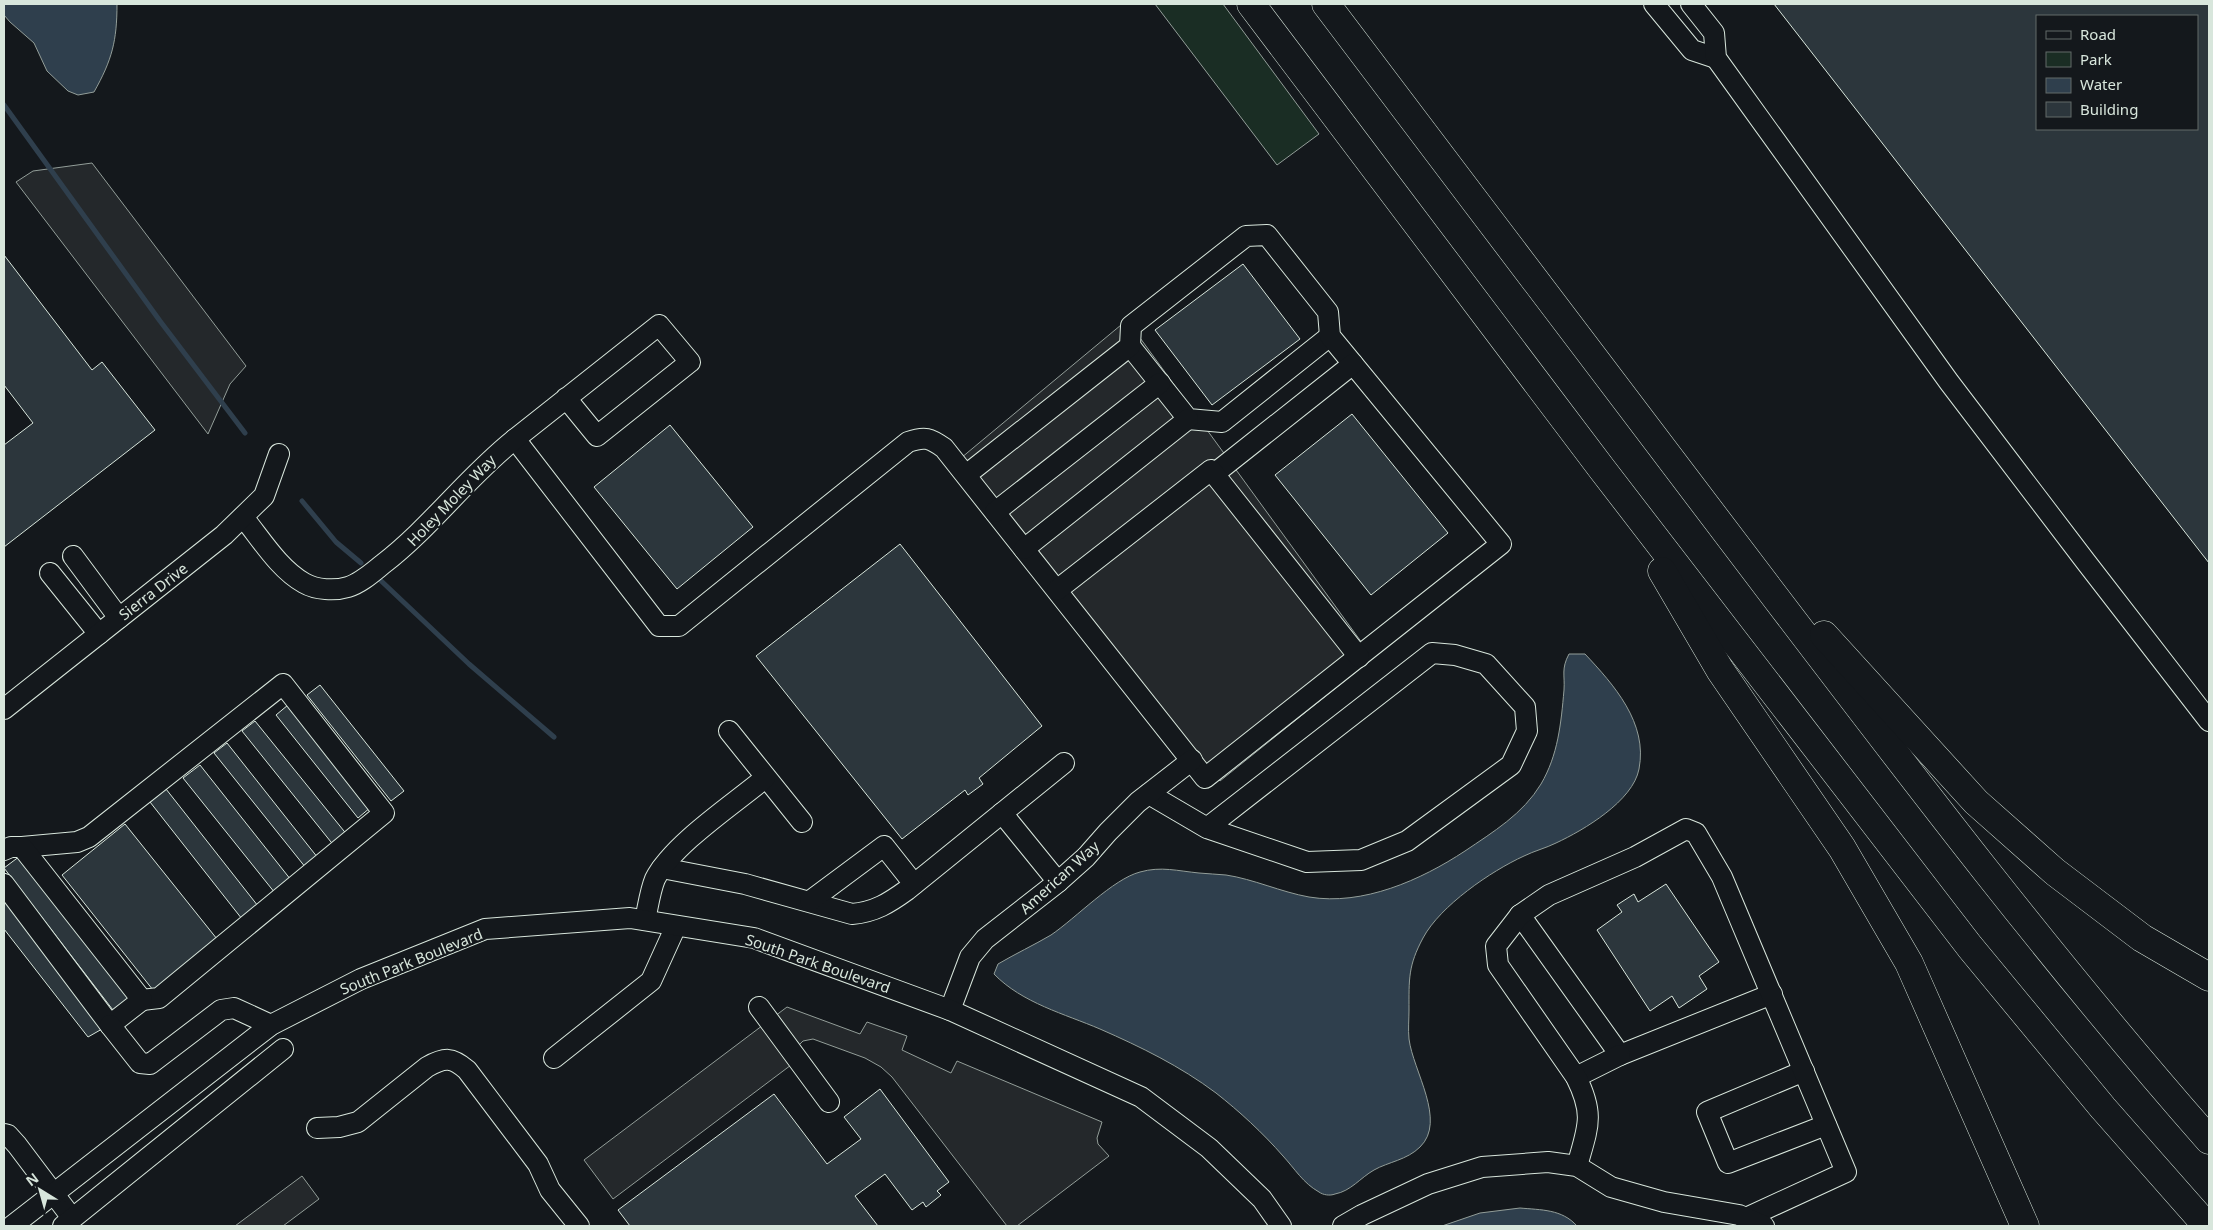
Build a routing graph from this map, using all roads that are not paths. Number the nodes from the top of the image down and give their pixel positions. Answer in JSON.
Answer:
{"nodes":[{"id":1,"x":1251,"y":4,"type":"edge"},
{"id":2,"x":1326,"y":4,"type":"edge"},
{"id":3,"x":1654,"y":4,"type":"edge"},
{"id":4,"x":1691,"y":4,"type":"edge"},
{"id":5,"x":1716,"y":58,"type":"junction"},
{"id":6,"x":1330,"y":336,"type":"junction"},
{"id":7,"x":1130,"y":346,"type":"junction"},
{"id":8,"x":1353,"y":364,"type":"junction"},
{"id":9,"x":1160,"y":383,"type":"junction"},
{"id":10,"x":566,"y":398,"type":"junction"},
{"id":11,"x":1188,"y":419,"type":"junction"},
{"id":12,"x":515,"y":438,"type":"junction"},
{"id":13,"x":279,"y":454,"type":"dead end"},
{"id":14,"x":1602,"y":469,"type":"junction"},
{"id":15,"x":1214,"y":474,"type":"junction"},
{"id":16,"x":966,"y":475,"type":"junction"},
{"id":17,"x":1698,"y":496,"type":"junction"},
{"id":18,"x":996,"y":512,"type":"junction"},
{"id":19,"x":243,"y":517,"type":"junction"},
{"id":20,"x":1024,"y":549,"type":"junction"},
{"id":21,"x":72,"y":556,"type":"dead end"},
{"id":22,"x":50,"y":574,"type":"dead end"},
{"id":23,"x":1057,"y":590,"type":"junction"},
{"id":24,"x":119,"y":618,"type":"junction"},
{"id":25,"x":99,"y":634,"type":"junction"},
{"id":26,"x":1359,"y":657,"type":"junction"},
{"id":27,"x":4,"y":709,"type":"edge"},
{"id":28,"x":2209,"y":721,"type":"edge"},
{"id":29,"x":729,"y":731,"type":"dead end"},
{"id":30,"x":1192,"y":760,"type":"junction"},
{"id":31,"x":1064,"y":763,"type":"dead end"},
{"id":32,"x":765,"y":778,"type":"junction"},
{"id":33,"x":1149,"y":794,"type":"junction"},
{"id":34,"x":1002,"y":813,"type":"junction"},
{"id":35,"x":802,"y":822,"type":"dead end"},
{"id":36,"x":1207,"y":828,"type":"junction"},
{"id":37,"x":13,"y":849,"type":"edge"},
{"id":38,"x":662,"y":868,"type":"junction"},
{"id":39,"x":1058,"y":882,"type":"junction"},
{"id":40,"x":4,"y":884,"type":"edge"},
{"id":41,"x":914,"y":884,"type":"junction"},
{"id":42,"x":810,"y":901,"type":"junction"},
{"id":43,"x":1520,"y":915,"type":"junction"},
{"id":44,"x":645,"y":920,"type":"junction"},
{"id":45,"x":676,"y":926,"type":"junction"},
{"id":46,"x":2209,"y":977,"type":"edge"},
{"id":47,"x":1772,"y":994,"type":"junction"},
{"id":48,"x":142,"y":1000,"type":"junction"},
{"id":49,"x":759,"y":1007,"type":"dead end"},
{"id":50,"x":950,"y":1010,"type":"junction"},
{"id":51,"x":110,"y":1024,"type":"junction"},
{"id":52,"x":271,"y":1025,"type":"junction"},
{"id":53,"x":283,"y":1049,"type":"dead end"},
{"id":54,"x":1620,"y":1055,"type":"junction"},
{"id":55,"x":554,"y":1058,"type":"dead end"},
{"id":56,"x":1804,"y":1070,"type":"junction"},
{"id":57,"x":1576,"y":1077,"type":"junction"},
{"id":58,"x":830,"y":1102,"type":"dead end"},
{"id":59,"x":1826,"y":1125,"type":"junction"},
{"id":60,"x":318,"y":1128,"type":"dead end"},
{"id":61,"x":4,"y":1134,"type":"edge"},
{"id":62,"x":2209,"y":1140,"type":"edge"},
{"id":63,"x":1577,"y":1166,"type":"junction"},
{"id":64,"x":53,"y":1194,"type":"junction"},
{"id":65,"x":68,"y":1222,"type":"edge"},
{"id":66,"x":1755,"y":1222,"type":"edge"},
{"id":67,"x":12,"y":1226,"type":"edge"},
{"id":68,"x":579,"y":1226,"type":"edge"},
{"id":69,"x":1281,"y":1226,"type":"edge"},
{"id":70,"x":1343,"y":1226,"type":"edge"},
{"id":71,"x":2025,"y":1226,"type":"edge"},
{"id":72,"x":2207,"y":1226,"type":"edge"}],
"edges":[{"from":1,"to":14,"type":"highway"},
{"from":2,"to":17,"type":"highway"},
{"from":3,"to":5,"type":"street"},
{"from":4,"to":5,"type":"street"},
{"from":5,"to":28,"type":"street"},
{"from":6,"to":7,"type":"street"},
{"from":6,"to":8,"type":"street"},
{"from":6,"to":11,"type":"street"},
{"from":7,"to":9,"type":"street"},
{"from":7,"to":16,"type":"street"},
{"from":8,"to":15,"type":"street"},
{"from":8,"to":26,"type":"street"},
{"from":9,"to":11,"type":"street"},
{"from":9,"to":18,"type":"street"},
{"from":10,"to":10,"type":"street","name":"Holey Moley Way"},
{"from":10,"to":12,"type":"street","name":"Holey Moley Way"},
{"from":11,"to":20,"type":"street"},
{"from":12,"to":16,"type":"street"},
{"from":12,"to":19,"type":"street","name":"Holey Moley Way"},
{"from":13,"to":19,"type":"street","name":"Sierra Drive"},
{"from":14,"to":71,"type":"highway"},
{"from":14,"to":72,"type":"highway"},
{"from":15,"to":23,"type":"street"},
{"from":15,"to":26,"type":"street"},
{"from":16,"to":18,"type":"street"},
{"from":17,"to":46,"type":"highway"},
{"from":17,"to":62,"type":"highway"},
{"from":18,"to":20,"type":"street"},
{"from":19,"to":24,"type":"street","name":"Sierra Drive"},
{"from":20,"to":23,"type":"street"},
{"from":21,"to":24,"type":"street"},
{"from":22,"to":25,"type":"street"},
{"from":23,"to":30,"type":"street"},
{"from":24,"to":25,"type":"street","name":"Sierra Drive"},
{"from":25,"to":27,"type":"street","name":"Sierra Drive"},
{"from":26,"to":30,"type":"street"},
{"from":29,"to":32,"type":"street"},
{"from":30,"to":33,"type":"street","name":"American Way"},
{"from":31,"to":34,"type":"street"},
{"from":32,"to":35,"type":"street"},
{"from":32,"to":38,"type":"street"},
{"from":33,"to":36,"type":"street"},
{"from":33,"to":39,"type":"street","name":"American Way"},
{"from":34,"to":39,"type":"street"},
{"from":34,"to":41,"type":"street"},
{"from":36,"to":36,"type":"street"},
{"from":37,"to":48,"type":"street"},
{"from":37,"to":48,"type":"street"},
{"from":38,"to":42,"type":"street"},
{"from":38,"to":44,"type":"street"},
{"from":39,"to":50,"type":"street","name":"American Way"},
{"from":40,"to":51,"type":"street"},
{"from":41,"to":42,"type":"street"},
{"from":41,"to":42,"type":"street"},
{"from":43,"to":47,"type":"street"},
{"from":43,"to":54,"type":"street"},
{"from":43,"to":57,"type":"street"},
{"from":44,"to":45,"type":"street","name":"South Park Boulevard"},
{"from":44,"to":52,"type":"street","name":"South Park Boulevard"},
{"from":45,"to":50,"type":"street","name":"South Park Boulevard"},
{"from":45,"to":55,"type":"street"},
{"from":47,"to":54,"type":"street"},
{"from":47,"to":56,"type":"street"},
{"from":48,"to":51,"type":"street"},
{"from":49,"to":58,"type":"street"},
{"from":50,"to":69,"type":"street","name":"South Park Boulevard"},
{"from":51,"to":52,"type":"street"},
{"from":52,"to":64,"type":"street","name":"South Park Boulevard"},
{"from":53,"to":65,"type":"street"},
{"from":54,"to":57,"type":"street"},
{"from":56,"to":59,"type":"street"},
{"from":56,"to":59,"type":"street"},
{"from":57,"to":63,"type":"street"},
{"from":59,"to":66,"type":"street"},
{"from":60,"to":68,"type":"street"},
{"from":61,"to":64,"type":"street"},
{"from":63,"to":66,"type":"street"},
{"from":63,"to":70,"type":"street"},
{"from":64,"to":65,"type":"street"},
{"from":64,"to":67,"type":"street","name":"South Park Boulevard"}]}
